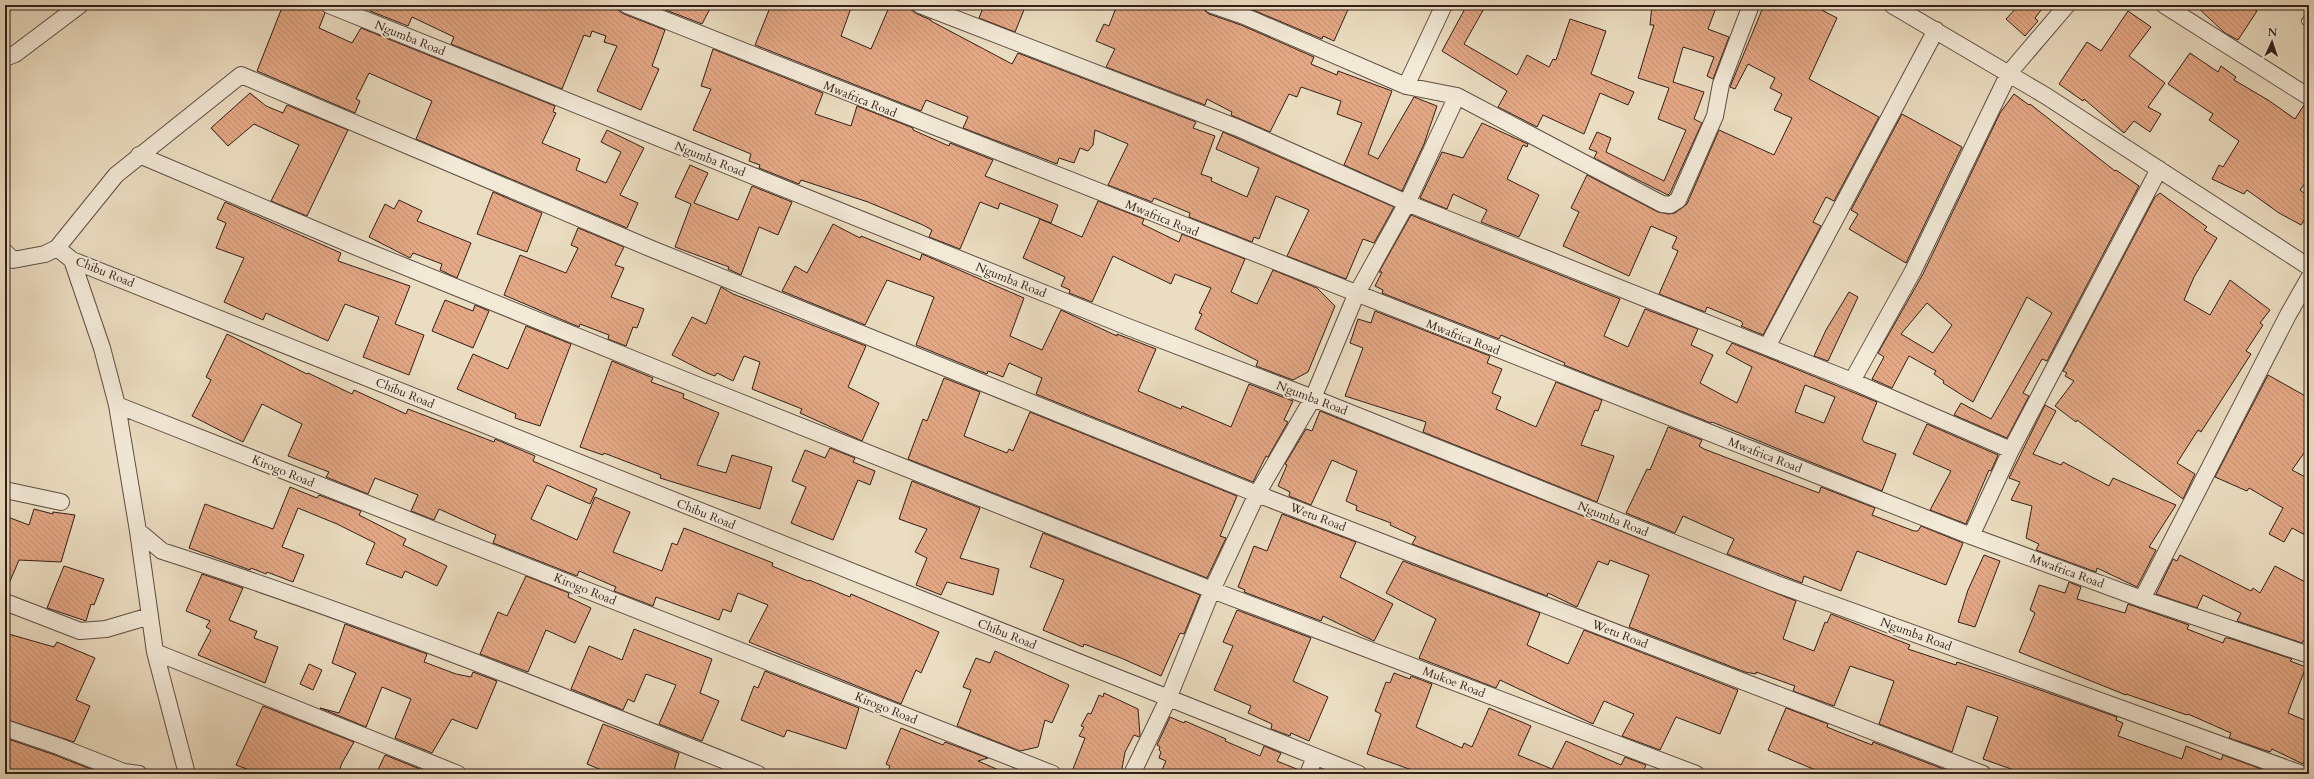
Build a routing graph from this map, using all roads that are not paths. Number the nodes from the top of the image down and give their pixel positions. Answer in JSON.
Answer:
{"nodes":[{"id":1,"x":80,"y":5,"type":"edge"},
{"id":2,"x":329,"y":5,"type":"edge"},
{"id":3,"x":627,"y":5,"type":"edge"},
{"id":4,"x":920,"y":5,"type":"edge"},
{"id":5,"x":1212,"y":5,"type":"edge"},
{"id":6,"x":1444,"y":5,"type":"edge"},
{"id":7,"x":1751,"y":5,"type":"edge"},
{"id":8,"x":1892,"y":5,"type":"edge"},
{"id":9,"x":2067,"y":5,"type":"edge"},
{"id":10,"x":2164,"y":5,"type":"edge"},
{"id":11,"x":1248,"y":11,"type":"edge"},
{"id":12,"x":1936,"y":30,"type":"junction"},
{"id":13,"x":5,"y":58,"type":"edge"},
{"id":14,"x":2009,"y":73,"type":"junction"},
{"id":15,"x":1406,"y":86,"type":"junction"},
{"id":16,"x":1457,"y":96,"type":"junction"},
{"id":17,"x":2309,"y":97,"type":"edge"},
{"id":18,"x":139,"y":155,"type":"junction"},
{"id":19,"x":2159,"y":169,"type":"junction"},
{"id":20,"x":1407,"y":203,"type":"junction"},
{"id":21,"x":57,"y":248,"type":"junction"},
{"id":22,"x":8,"y":260,"type":"edge"},
{"id":23,"x":72,"y":260,"type":"junction"},
{"id":24,"x":2309,"y":267,"type":"edge"},
{"id":25,"x":2309,"y":278,"type":"edge"},
{"id":26,"x":1356,"y":295,"type":"junction"},
{"id":27,"x":1767,"y":347,"type":"junction"},
{"id":28,"x":1852,"y":380,"type":"junction"},
{"id":29,"x":1313,"y":398,"type":"junction"},
{"id":30,"x":117,"y":405,"type":"junction"},
{"id":31,"x":2011,"y":450,"type":"junction"},
{"id":32,"x":5,"y":490,"type":"edge"},
{"id":33,"x":1257,"y":494,"type":"junction"},
{"id":34,"x":61,"y":502,"type":"dead end"},
{"id":35,"x":138,"y":531,"type":"junction"},
{"id":36,"x":1971,"y":536,"type":"junction"},
{"id":37,"x":1212,"y":590,"type":"junction"},
{"id":38,"x":2142,"y":599,"type":"junction"},
{"id":39,"x":5,"y":602,"type":"edge"},
{"id":40,"x":150,"y":616,"type":"junction"},
{"id":41,"x":2308,"y":651,"type":"edge"},
{"id":42,"x":155,"y":652,"type":"junction"},
{"id":43,"x":1168,"y":699,"type":"junction"},
{"id":44,"x":5,"y":728,"type":"edge"},
{"id":45,"x":1315,"y":757,"type":"junction"},
{"id":46,"x":139,"y":774,"type":"edge"},
{"id":47,"x":187,"y":774,"type":"edge"},
{"id":48,"x":458,"y":774,"type":"edge"},
{"id":49,"x":758,"y":774,"type":"edge"},
{"id":50,"x":1053,"y":774,"type":"edge"},
{"id":51,"x":1132,"y":774,"type":"edge"},
{"id":52,"x":1308,"y":774,"type":"edge"},
{"id":53,"x":1359,"y":774,"type":"edge"},
{"id":54,"x":1696,"y":774,"type":"edge"},
{"id":55,"x":1983,"y":774,"type":"edge"},
{"id":56,"x":2302,"y":774,"type":"edge"}],
"edges":[{"from":1,"to":13,"type":"street"},
{"from":2,"to":29,"type":"street","name":"Ngumba Road"},
{"from":3,"to":26,"type":"street","name":"Mwafrica Road"},
{"from":4,"to":20,"type":"street"},
{"from":5,"to":11,"type":"street"},
{"from":6,"to":15,"type":"street"},
{"from":7,"to":16,"type":"street"},
{"from":8,"to":12,"type":"street"},
{"from":9,"to":14,"type":"street"},
{"from":10,"to":17,"type":"street"},
{"from":11,"to":15,"type":"street"},
{"from":12,"to":14,"type":"street"},
{"from":12,"to":27,"type":"street"},
{"from":14,"to":19,"type":"street"},
{"from":14,"to":28,"type":"street"},
{"from":15,"to":16,"type":"street"},
{"from":16,"to":20,"type":"street"},
{"from":18,"to":21,"type":"street"},
{"from":18,"to":33,"type":"street","name":"Wetu Road"},
{"from":18,"to":37,"type":"street","name":"Mukoe Road"},
{"from":19,"to":24,"type":"street"},
{"from":19,"to":31,"type":"street"},
{"from":20,"to":26,"type":"street"},
{"from":20,"to":27,"type":"street"},
{"from":21,"to":22,"type":"street"},
{"from":21,"to":23,"type":"street","name":"Chibu Road"},
{"from":23,"to":30,"type":"street"},
{"from":23,"to":43,"type":"street","name":"Chibu Road"},
{"from":25,"to":38,"type":"street"},
{"from":26,"to":29,"type":"street"},
{"from":26,"to":36,"type":"street","name":"Mwafrica Road"},
{"from":27,"to":28,"type":"street"},
{"from":28,"to":31,"type":"street"},
{"from":29,"to":33,"type":"street"},
{"from":29,"to":56,"type":"street","name":"Ngumba Road"},
{"from":30,"to":35,"type":"street"},
{"from":30,"to":50,"type":"street","name":"Kirogo Road"},
{"from":31,"to":36,"type":"street"},
{"from":32,"to":34,"type":"street"},
{"from":33,"to":37,"type":"street"},
{"from":33,"to":55,"type":"street","name":"Wetu Road"},
{"from":35,"to":40,"type":"street"},
{"from":35,"to":49,"type":"street"},
{"from":36,"to":38,"type":"street","name":"Mwafrica Road"},
{"from":37,"to":43,"type":"street"},
{"from":37,"to":54,"type":"street","name":"Mukoe Road"},
{"from":38,"to":41,"type":"street","name":"Mwafrica Road"},
{"from":39,"to":40,"type":"street"},
{"from":40,"to":42,"type":"street"},
{"from":42,"to":47,"type":"street"},
{"from":42,"to":48,"type":"street"},
{"from":43,"to":45,"type":"street","name":"Chibu Road"},
{"from":43,"to":51,"type":"street"},
{"from":44,"to":46,"type":"street"},
{"from":45,"to":52,"type":"street"},
{"from":45,"to":53,"type":"street","name":"Chibu Road"}]}
